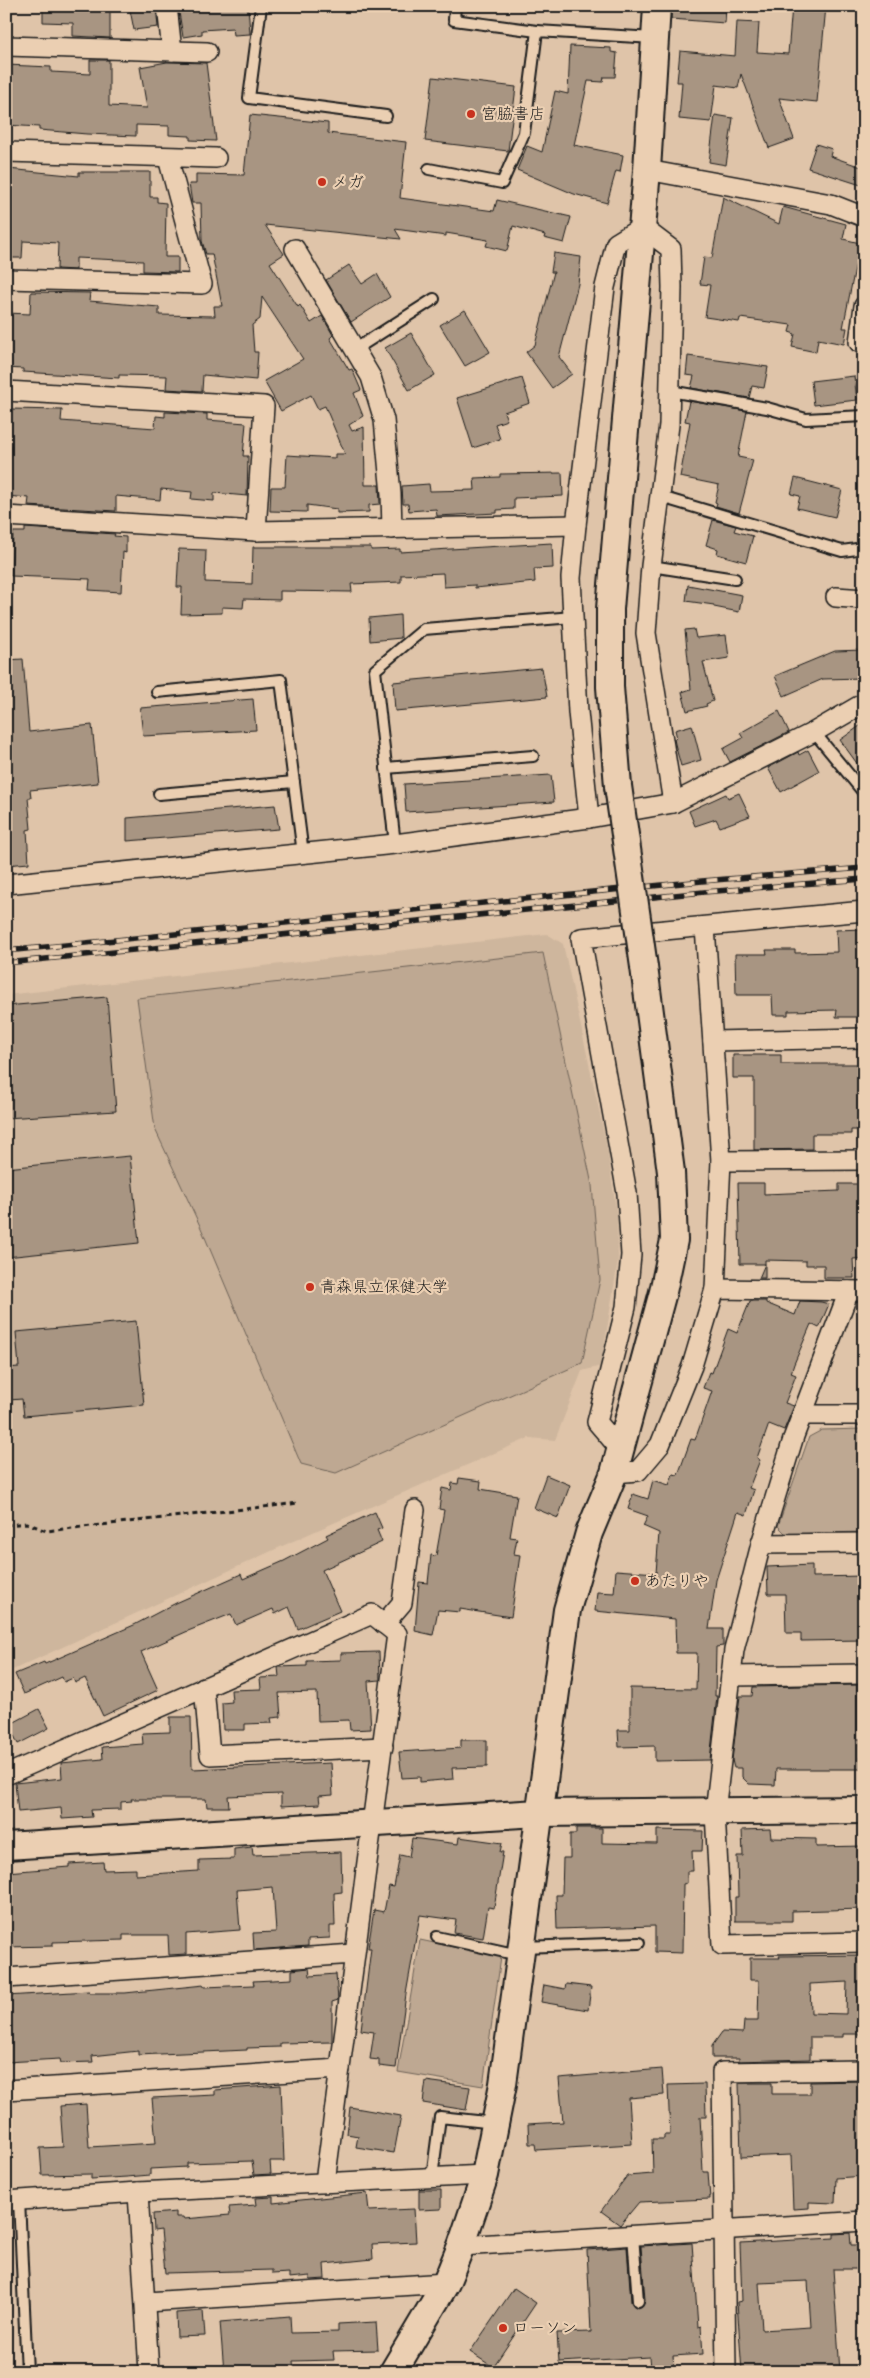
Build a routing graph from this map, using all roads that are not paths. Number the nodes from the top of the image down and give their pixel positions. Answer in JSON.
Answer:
{"nodes":[{"id":1,"x":166,"y":6,"type":"edge"},
{"id":2,"x":261,"y":6,"type":"edge"},
{"id":3,"x":455,"y":6,"type":"edge"},
{"id":4,"x":656,"y":6,"type":"edge"},
{"id":5,"x":537,"y":31,"type":"junction"},
{"id":6,"x":655,"y":38,"type":"junction"},
{"id":7,"x":6,"y":46,"type":"edge"},
{"id":8,"x":172,"y":51,"type":"junction"},
{"id":9,"x":207,"y":52,"type":"dead end"},
{"id":10,"x":386,"y":116,"type":"dead end"},
{"id":11,"x":6,"y":152,"type":"edge"},
{"id":12,"x":168,"y":158,"type":"junction"},
{"id":13,"x":216,"y":158,"type":"dead end"},
{"id":14,"x":429,"y":169,"type":"dead end"},
{"id":15,"x":647,"y":170,"type":"junction"},
{"id":16,"x":864,"y":217,"type":"edge"},
{"id":17,"x":642,"y":227,"type":"junction"},
{"id":18,"x":295,"y":249,"type":"dead end"},
{"id":19,"x":6,"y":279,"type":"edge"},
{"id":20,"x":434,"y":299,"type":"dead end"},
{"id":21,"x":864,"y":306,"type":"edge"},
{"id":22,"x":861,"y":334,"type":"edge"},
{"id":23,"x":354,"y":350,"type":"junction"},
{"id":24,"x":6,"y":391,"type":"edge"},
{"id":25,"x":670,"y":391,"type":"junction"},
{"id":26,"x":864,"y":416,"type":"edge"},
{"id":27,"x":661,"y":497,"type":"junction"},
{"id":28,"x":6,"y":516,"type":"edge"},
{"id":29,"x":576,"y":525,"type":"junction"},
{"id":30,"x":392,"y":529,"type":"junction"},
{"id":31,"x":256,"y":531,"type":"junction"},
{"id":32,"x":864,"y":548,"type":"edge"},
{"id":33,"x":651,"y":566,"type":"junction"},
{"id":34,"x":735,"y":578,"type":"dead end"},
{"id":35,"x":836,"y":597,"type":"dead end"},
{"id":36,"x":864,"y":599,"type":"edge"},
{"id":37,"x":573,"y":617,"type":"junction"},
{"id":38,"x":157,"y":692,"type":"dead end"},
{"id":39,"x":864,"y":702,"type":"edge"},
{"id":40,"x":814,"y":732,"type":"junction"},
{"id":41,"x":533,"y":756,"type":"dead end"},
{"id":42,"x":386,"y":768,"type":"junction"},
{"id":43,"x":294,"y":782,"type":"junction"},
{"id":44,"x":864,"y":793,"type":"edge"},
{"id":45,"x":159,"y":794,"type":"dead end"},
{"id":46,"x":673,"y":803,"type":"junction"},
{"id":47,"x":588,"y":818,"type":"junction"},
{"id":48,"x":395,"y":844,"type":"junction"},
{"id":49,"x":303,"y":854,"type":"junction"},
{"id":50,"x":6,"y":884,"type":"edge"},
{"id":51,"x":864,"y":911,"type":"edge"},
{"id":52,"x":705,"y":927,"type":"junction"},
{"id":53,"x":864,"y":1038,"type":"edge"},
{"id":54,"x":713,"y":1041,"type":"junction"},
{"id":55,"x":864,"y":1160,"type":"edge"},
{"id":56,"x":721,"y":1161,"type":"junction"},
{"id":57,"x":715,"y":1289,"type":"junction"},
{"id":58,"x":856,"y":1291,"type":"edge"},
{"id":59,"x":802,"y":1415,"type":"junction"},
{"id":60,"x":864,"y":1415,"type":"edge"},
{"id":61,"x":617,"y":1461,"type":"junction"},
{"id":62,"x":416,"y":1510,"type":"dead end"},
{"id":63,"x":864,"y":1543,"type":"edge"},
{"id":64,"x":761,"y":1544,"type":"junction"},
{"id":65,"x":384,"y":1624,"type":"junction"},
{"id":66,"x":864,"y":1674,"type":"edge"},
{"id":67,"x":730,"y":1676,"type":"junction"},
{"id":68,"x":204,"y":1687,"type":"junction"},
{"id":69,"x":383,"y":1747,"type":"junction"},
{"id":70,"x":6,"y":1775,"type":"edge"},
{"id":71,"x":864,"y":1810,"type":"edge"},
{"id":72,"x":715,"y":1812,"type":"junction"},
{"id":73,"x":538,"y":1813,"type":"junction"},
{"id":74,"x":371,"y":1824,"type":"junction"},
{"id":75,"x":6,"y":1846,"type":"edge"},
{"id":76,"x":437,"y":1937,"type":"dead end"},
{"id":77,"x":864,"y":1942,"type":"edge"},
{"id":78,"x":639,"y":1943,"type":"dead end"},
{"id":79,"x":520,"y":1951,"type":"junction"},
{"id":80,"x":354,"y":1954,"type":"junction"},
{"id":81,"x":6,"y":1978,"type":"edge"},
{"id":82,"x":340,"y":2069,"type":"junction"},
{"id":83,"x":864,"y":2070,"type":"edge"},
{"id":84,"x":6,"y":2090,"type":"edge"},
{"id":85,"x":495,"y":2123,"type":"junction"},
{"id":86,"x":484,"y":2175,"type":"junction"},
{"id":87,"x":432,"y":2177,"type":"junction"},
{"id":88,"x":326,"y":2182,"type":"junction"},
{"id":89,"x":138,"y":2192,"type":"junction"},
{"id":90,"x":12,"y":2201,"type":"edge"},
{"id":91,"x":864,"y":2221,"type":"edge"},
{"id":92,"x":724,"y":2229,"type":"junction"},
{"id":93,"x":633,"y":2235,"type":"junction"},
{"id":94,"x":461,"y":2246,"type":"junction"},
{"id":95,"x":446,"y":2283,"type":"junction"},
{"id":96,"x":638,"y":2301,"type":"dead end"},
{"id":97,"x":146,"y":2302,"type":"junction"},
{"id":98,"x":27,"y":2372,"type":"edge"},
{"id":99,"x":149,"y":2372,"type":"edge"},
{"id":100,"x":393,"y":2372,"type":"edge"},
{"id":101,"x":726,"y":2372,"type":"edge"}],
"edges":[{"from":1,"to":8,"type":"street"},
{"from":2,"to":10,"type":"lane"},
{"from":3,"to":5,"type":"lane"},
{"from":4,"to":6,"type":"street"},
{"from":5,"to":6,"type":"lane"},
{"from":5,"to":14,"type":"lane"},
{"from":6,"to":15,"type":"street"},
{"from":7,"to":8,"type":"street"},
{"from":8,"to":9,"type":"street"},
{"from":11,"to":12,"type":"street"},
{"from":12,"to":13,"type":"street"},
{"from":12,"to":19,"type":"street"},
{"from":15,"to":16,"type":"street"},
{"from":15,"to":17,"type":"street"},
{"from":17,"to":25,"type":"street"},
{"from":17,"to":29,"type":"street"},
{"from":17,"to":61,"type":"street","bridge":true},
{"from":18,"to":23,"type":"street"},
{"from":20,"to":23,"type":"lane"},
{"from":21,"to":22,"type":"street"},
{"from":23,"to":30,"type":"street"},
{"from":24,"to":31,"type":"street"},
{"from":25,"to":26,"type":"lane"},
{"from":25,"to":27,"type":"street"},
{"from":27,"to":32,"type":"lane"},
{"from":27,"to":33,"type":"street"},
{"from":28,"to":31,"type":"street"},
{"from":29,"to":30,"type":"street"},
{"from":29,"to":37,"type":"street"},
{"from":30,"to":31,"type":"street"},
{"from":33,"to":34,"type":"lane"},
{"from":33,"to":46,"type":"street"},
{"from":35,"to":36,"type":"street"},
{"from":37,"to":42,"type":"lane"},
{"from":37,"to":47,"type":"street"},
{"from":38,"to":43,"type":"lane"},
{"from":39,"to":40,"type":"street"},
{"from":40,"to":44,"type":"lane"},
{"from":40,"to":46,"type":"street"},
{"from":41,"to":42,"type":"lane"},
{"from":42,"to":48,"type":"lane"},
{"from":43,"to":45,"type":"lane"},
{"from":43,"to":49,"type":"lane"},
{"from":46,"to":47,"type":"street"},
{"from":47,"to":48,"type":"street"},
{"from":48,"to":49,"type":"street"},
{"from":49,"to":50,"type":"street"},
{"from":51,"to":52,"type":"street"},
{"from":52,"to":54,"type":"street"},
{"from":52,"to":61,"type":"street"},
{"from":53,"to":54,"type":"street"},
{"from":54,"to":56,"type":"street"},
{"from":55,"to":56,"type":"street"},
{"from":56,"to":57,"type":"street"},
{"from":57,"to":58,"type":"street"},
{"from":57,"to":61,"type":"street"},
{"from":58,"to":59,"type":"street"},
{"from":59,"to":60,"type":"street"},
{"from":59,"to":64,"type":"street"},
{"from":61,"to":73,"type":"street"},
{"from":62,"to":65,"type":"street"},
{"from":63,"to":64,"type":"street"},
{"from":64,"to":67,"type":"street"},
{"from":65,"to":68,"type":"street"},
{"from":65,"to":69,"type":"street"},
{"from":66,"to":67,"type":"street"},
{"from":67,"to":72,"type":"street"},
{"from":68,"to":69,"type":"street"},
{"from":68,"to":70,"type":"street"},
{"from":69,"to":74,"type":"street"},
{"from":71,"to":72,"type":"street"},
{"from":72,"to":73,"type":"street"},
{"from":72,"to":77,"type":"street"},
{"from":73,"to":74,"type":"street"},
{"from":73,"to":79,"type":"street"},
{"from":74,"to":75,"type":"street"},
{"from":74,"to":80,"type":"street"},
{"from":76,"to":79,"type":"lane"},
{"from":78,"to":79,"type":"lane"},
{"from":79,"to":85,"type":"street"},
{"from":80,"to":81,"type":"street"},
{"from":80,"to":82,"type":"street"},
{"from":82,"to":84,"type":"street"},
{"from":82,"to":88,"type":"street"},
{"from":83,"to":92,"type":"street"},
{"from":85,"to":86,"type":"street"},
{"from":85,"to":87,"type":"lane"},
{"from":86,"to":87,"type":"street"},
{"from":86,"to":94,"type":"street"},
{"from":87,"to":88,"type":"street"},
{"from":88,"to":89,"type":"street"},
{"from":89,"to":90,"type":"street"},
{"from":89,"to":97,"type":"street"},
{"from":90,"to":98,"type":"lane"},
{"from":91,"to":92,"type":"street"},
{"from":92,"to":93,"type":"street"},
{"from":92,"to":101,"type":"street"},
{"from":93,"to":94,"type":"street"},
{"from":93,"to":96,"type":"lane"},
{"from":94,"to":95,"type":"street"},
{"from":95,"to":97,"type":"street"},
{"from":95,"to":100,"type":"street"},
{"from":97,"to":99,"type":"street"}]}
